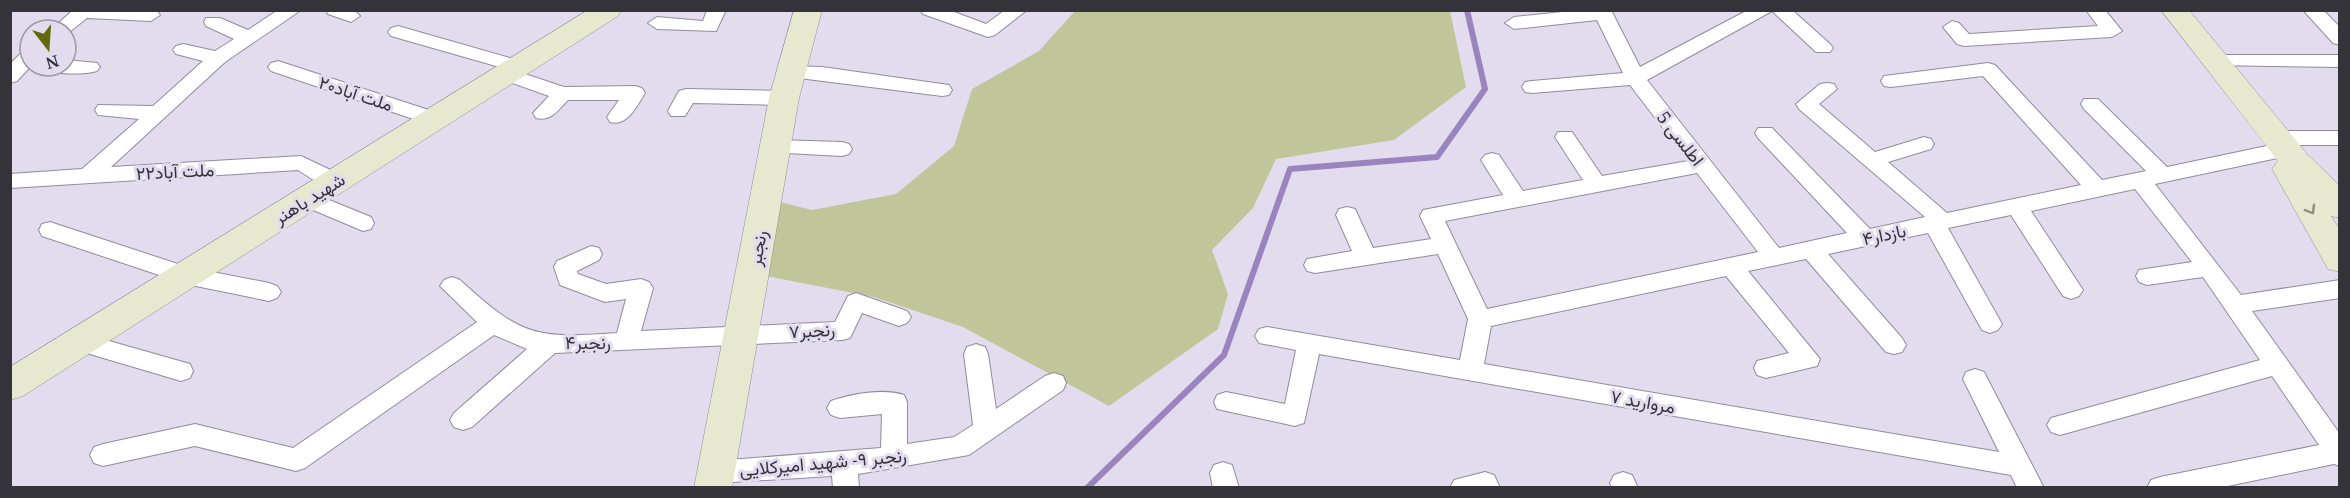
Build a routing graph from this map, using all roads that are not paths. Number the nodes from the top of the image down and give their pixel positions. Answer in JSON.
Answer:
{"nodes":[{"id":1,"x":292,"y":10,"type":"edge"},
{"id":2,"x":608,"y":10,"type":"edge"},
{"id":3,"x":717,"y":10,"type":"edge"},
{"id":4,"x":808,"y":10,"type":"edge"},
{"id":5,"x":930,"y":10,"type":"edge"},
{"id":6,"x":1018,"y":10,"type":"edge"},
{"id":7,"x":1763,"y":10,"type":"edge"},
{"id":8,"x":1780,"y":10,"type":"edge"},
{"id":9,"x":2096,"y":10,"type":"edge"},
{"id":10,"x":2174,"y":10,"type":"edge"},
{"id":11,"x":2312,"y":10,"type":"edge"},
{"id":12,"x":84,"y":11,"type":"edge"},
{"id":13,"x":1602,"y":12,"type":"edge"},
{"id":14,"x":151,"y":15,"type":"dead end"},
{"id":15,"x":213,"y":22,"type":"dead end"},
{"id":16,"x":657,"y":23,"type":"dead end"},
{"id":17,"x":1514,"y":23,"type":"dead end"},
{"id":18,"x":398,"y":32,"type":"dead end"},
{"id":19,"x":1958,"y":33,"type":"dead end"},
{"id":20,"x":249,"y":38,"type":"junction"},
{"id":21,"x":2340,"y":39,"type":"edge"},
{"id":22,"x":1823,"y":48,"type":"dead end"},
{"id":23,"x":183,"y":50,"type":"dead end"},
{"id":24,"x":218,"y":58,"type":"junction"},
{"id":25,"x":2216,"y":61,"type":"junction"},
{"id":26,"x":2340,"y":61,"type":"edge"},
{"id":27,"x":78,"y":67,"type":"edge"},
{"id":28,"x":90,"y":67,"type":"dead end"},
{"id":29,"x":278,"y":68,"type":"dead end"},
{"id":30,"x":511,"y":70,"type":"junction"},
{"id":31,"x":1635,"y":78,"type":"junction"},
{"id":32,"x":1891,"y":81,"type":"dead end"},
{"id":33,"x":787,"y":85,"type":"junction"},
{"id":34,"x":1532,"y":87,"type":"dead end"},
{"id":35,"x":1827,"y":89,"type":"dead end"},
{"id":36,"x":942,"y":90,"type":"dead end"},
{"id":37,"x":563,"y":94,"type":"junction"},
{"id":38,"x":2091,"y":104,"type":"dead end"},
{"id":39,"x":105,"y":110,"type":"dead end"},
{"id":40,"x":678,"y":111,"type":"dead end"},
{"id":41,"x":155,"y":113,"type":"junction"},
{"id":42,"x":543,"y":114,"type":"dead end"},
{"id":43,"x":617,"y":117,"type":"dead end"},
{"id":44,"x":434,"y":119,"type":"junction"},
{"id":45,"x":1765,"y":133,"type":"dead end"},
{"id":46,"x":1565,"y":137,"type":"dead end"},
{"id":47,"x":2340,"y":138,"type":"edge"},
{"id":48,"x":1924,"y":144,"type":"dead end"},
{"id":49,"x":775,"y":147,"type":"junction"},
{"id":50,"x":842,"y":149,"type":"dead end"},
{"id":51,"x":2287,"y":150,"type":"junction"},
{"id":52,"x":1492,"y":160,"type":"dead end"},
{"id":53,"x":1872,"y":160,"type":"junction"},
{"id":54,"x":1703,"y":165,"type":"junction"},
{"id":55,"x":88,"y":176,"type":"junction"},
{"id":56,"x":2151,"y":178,"type":"junction"},
{"id":57,"x":10,"y":181,"type":"edge"},
{"id":58,"x":335,"y":182,"type":"junction"},
{"id":59,"x":1597,"y":185,"type":"junction"},
{"id":60,"x":2097,"y":189,"type":"junction"},
{"id":61,"x":307,"y":199,"type":"junction"},
{"id":62,"x":1517,"y":200,"type":"junction"},
{"id":63,"x":2016,"y":206,"type":"junction"},
{"id":64,"x":2340,"y":207,"type":"edge"},
{"id":65,"x":1347,"y":215,"type":"dead end"},
{"id":66,"x":1939,"y":222,"type":"junction"},
{"id":67,"x":363,"y":223,"type":"dead end"},
{"id":68,"x":50,"y":230,"type":"dead end"},
{"id":69,"x":1865,"y":238,"type":"junction"},
{"id":70,"x":1445,"y":245,"type":"junction"},
{"id":71,"x":1811,"y":249,"type":"junction"},
{"id":72,"x":591,"y":254,"type":"dead end"},
{"id":73,"x":1366,"y":257,"type":"junction"},
{"id":74,"x":1774,"y":257,"type":"junction"},
{"id":75,"x":2340,"y":260,"type":"edge"},
{"id":76,"x":1315,"y":265,"type":"dead end"},
{"id":77,"x":1731,"y":266,"type":"junction"},
{"id":78,"x":2209,"y":268,"type":"junction"},
{"id":79,"x":186,"y":275,"type":"junction"},
{"id":80,"x":2147,"y":276,"type":"dead end"},
{"id":81,"x":452,"y":286,"type":"dead end"},
{"id":82,"x":2340,"y":289,"type":"edge"},
{"id":83,"x":2072,"y":290,"type":"dead end"},
{"id":84,"x":269,"y":292,"type":"dead end"},
{"id":85,"x":2236,"y":306,"type":"junction"},
{"id":86,"x":899,"y":317,"type":"dead end"},
{"id":87,"x":1480,"y":319,"type":"junction"},
{"id":88,"x":493,"y":324,"type":"junction"},
{"id":89,"x":1990,"y":324,"type":"dead end"},
{"id":90,"x":742,"y":336,"type":"junction"},
{"id":91,"x":1267,"y":336,"type":"dead end"},
{"id":92,"x":81,"y":342,"type":"junction"},
{"id":93,"x":552,"y":342,"type":"junction"},
{"id":94,"x":626,"y":342,"type":"junction"},
{"id":95,"x":1309,"y":343,"type":"junction"},
{"id":96,"x":1894,"y":345,"type":"dead end"},
{"id":97,"x":976,"y":354,"type":"dead end"},
{"id":98,"x":2278,"y":365,"type":"junction"},
{"id":99,"x":1766,"y":368,"type":"dead end"},
{"id":100,"x":181,"y":371,"type":"dead end"},
{"id":101,"x":1470,"y":371,"type":"junction"},
{"id":102,"x":17,"y":376,"type":"edge"},
{"id":103,"x":1975,"y":379,"type":"dead end"},
{"id":104,"x":1054,"y":383,"type":"dead end"},
{"id":105,"x":1226,"y":402,"type":"dead end"},
{"id":106,"x":840,"y":408,"type":"dead end"},
{"id":107,"x":463,"y":420,"type":"dead end"},
{"id":108,"x":2060,"y":425,"type":"dead end"},
{"id":109,"x":986,"y":429,"type":"junction"},
{"id":110,"x":2339,"y":453,"type":"edge"},
{"id":111,"x":104,"y":455,"type":"dead end"},
{"id":112,"x":894,"y":457,"type":"junction"},
{"id":113,"x":846,"y":476,"type":"edge"},
{"id":114,"x":2025,"y":477,"type":"edge"},
{"id":115,"x":714,"y":480,"type":"edge"},
{"id":116,"x":1463,"y":488,"type":"edge"},
{"id":117,"x":1487,"y":488,"type":"edge"},
{"id":118,"x":2160,"y":488,"type":"edge"}],
"edges":[{"from":1,"to":20,"type":"street"},
{"from":2,"to":30,"type":"street","name":"شهید باهنر"},
{"from":3,"to":16,"type":"street"},
{"from":4,"to":33,"type":"street","name":"رنجبر"},
{"from":5,"to":6,"type":"street"},
{"from":7,"to":31,"type":"street"},
{"from":8,"to":22,"type":"street"},
{"from":9,"to":19,"type":"street"},
{"from":10,"to":25,"type":"street"},
{"from":11,"to":21,"type":"street"},
{"from":12,"to":14,"type":"street"},
{"from":13,"to":17,"type":"street"},
{"from":13,"to":31,"type":"street","name":"اطلسی 5"},
{"from":15,"to":20,"type":"street"},
{"from":18,"to":30,"type":"street"},
{"from":20,"to":24,"type":"street"},
{"from":23,"to":24,"type":"street"},
{"from":24,"to":41,"type":"street"},
{"from":25,"to":26,"type":"street"},
{"from":25,"to":51,"type":"street"},
{"from":27,"to":28,"type":"street"},
{"from":29,"to":44,"type":"street","name":"ملت آباد۲۰"},
{"from":30,"to":37,"type":"street"},
{"from":30,"to":44,"type":"street","name":"شهید باهنر"},
{"from":31,"to":34,"type":"street"},
{"from":31,"to":54,"type":"street","name":"اطلسی 5"},
{"from":32,"to":60,"type":"street"},
{"from":33,"to":36,"type":"street"},
{"from":33,"to":40,"type":"street"},
{"from":33,"to":49,"type":"street","name":"رنجبر"},
{"from":35,"to":53,"type":"street"},
{"from":37,"to":42,"type":"street"},
{"from":37,"to":43,"type":"street"},
{"from":38,"to":56,"type":"street"},
{"from":39,"to":41,"type":"street"},
{"from":41,"to":55,"type":"street"},
{"from":44,"to":58,"type":"street","name":"شهید باهنر"},
{"from":45,"to":69,"type":"street"},
{"from":46,"to":59,"type":"street"},
{"from":47,"to":51,"type":"street","name":"بازدار۴"},
{"from":48,"to":53,"type":"street"},
{"from":49,"to":50,"type":"street"},
{"from":49,"to":90,"type":"street","name":"رنجبر"},
{"from":51,"to":56,"type":"street","name":"بازدار۴"},
{"from":51,"to":64,"type":"street"},
{"from":51,"to":75,"type":"street","one_way":true},
{"from":52,"to":62,"type":"street"},
{"from":53,"to":66,"type":"street"},
{"from":54,"to":59,"type":"street"},
{"from":54,"to":74,"type":"street","name":"اطلسی 5"},
{"from":55,"to":57,"type":"street","name":"ملت آباد۲۲"},
{"from":55,"to":58,"type":"street","name":"ملت آباد۲۲"},
{"from":56,"to":60,"type":"street","name":"بازدار۴"},
{"from":56,"to":78,"type":"street"},
{"from":58,"to":61,"type":"street","name":"شهید باهنر"},
{"from":59,"to":62,"type":"street"},
{"from":60,"to":63,"type":"street","name":"بازدار۴"},
{"from":61,"to":67,"type":"street"},
{"from":61,"to":79,"type":"street","name":"شهید باهنر"},
{"from":62,"to":70,"type":"street"},
{"from":63,"to":66,"type":"street","name":"بازدار۴"},
{"from":63,"to":83,"type":"street"},
{"from":65,"to":73,"type":"street"},
{"from":66,"to":69,"type":"street","name":"بازدار۴"},
{"from":66,"to":89,"type":"street"},
{"from":68,"to":79,"type":"street"},
{"from":69,"to":71,"type":"street","name":"بازدار۴"},
{"from":70,"to":73,"type":"street"},
{"from":70,"to":87,"type":"street"},
{"from":71,"to":74,"type":"street","name":"بازدار۴"},
{"from":71,"to":96,"type":"street"},
{"from":72,"to":94,"type":"street"},
{"from":73,"to":76,"type":"street"},
{"from":74,"to":77,"type":"street","name":"بازدار۴"},
{"from":77,"to":87,"type":"street","name":"بازدار۴"},
{"from":77,"to":99,"type":"street"},
{"from":78,"to":80,"type":"street"},
{"from":78,"to":85,"type":"street"},
{"from":79,"to":84,"type":"street"},
{"from":79,"to":92,"type":"street","name":"شهید باهنر"},
{"from":81,"to":88,"type":"street","name":"رنجبر۴"},
{"from":82,"to":85,"type":"street"},
{"from":85,"to":98,"type":"street"},
{"from":86,"to":90,"type":"street","name":"رنجبر۷"},
{"from":87,"to":101,"type":"street"},
{"from":88,"to":93,"type":"street","name":"رنجبر۴"},
{"from":88,"to":111,"type":"street"},
{"from":90,"to":94,"type":"street","name":"رنجبر۴"},
{"from":90,"to":115,"type":"street","name":"رنجبر"},
{"from":91,"to":95,"type":"street","name":"مروارید ۷"},
{"from":92,"to":100,"type":"street"},
{"from":92,"to":102,"type":"street","name":"شهید باهنر"},
{"from":93,"to":94,"type":"street","name":"رنجبر۴"},
{"from":93,"to":107,"type":"street"},
{"from":95,"to":101,"type":"street","name":"مروارید ۷"},
{"from":95,"to":105,"type":"street"},
{"from":97,"to":109,"type":"street"},
{"from":98,"to":108,"type":"street"},
{"from":98,"to":110,"type":"street"},
{"from":101,"to":114,"type":"street","name":"مروارید ۷"},
{"from":103,"to":114,"type":"street"},
{"from":104,"to":109,"type":"street","name":"رنجبر ۹- شهید امیرکلایی"},
{"from":106,"to":112,"type":"street"},
{"from":109,"to":112,"type":"street","name":"رنجبر ۹- شهید امیرکلایی"},
{"from":110,"to":118,"type":"street"},
{"from":112,"to":113,"type":"street","name":"رنجبر ۹- شهید امیرکلایی"},
{"from":113,"to":115,"type":"street","name":"رنجبر ۹- شهید امیرکلایی"},
{"from":116,"to":117,"type":"street"}]}
